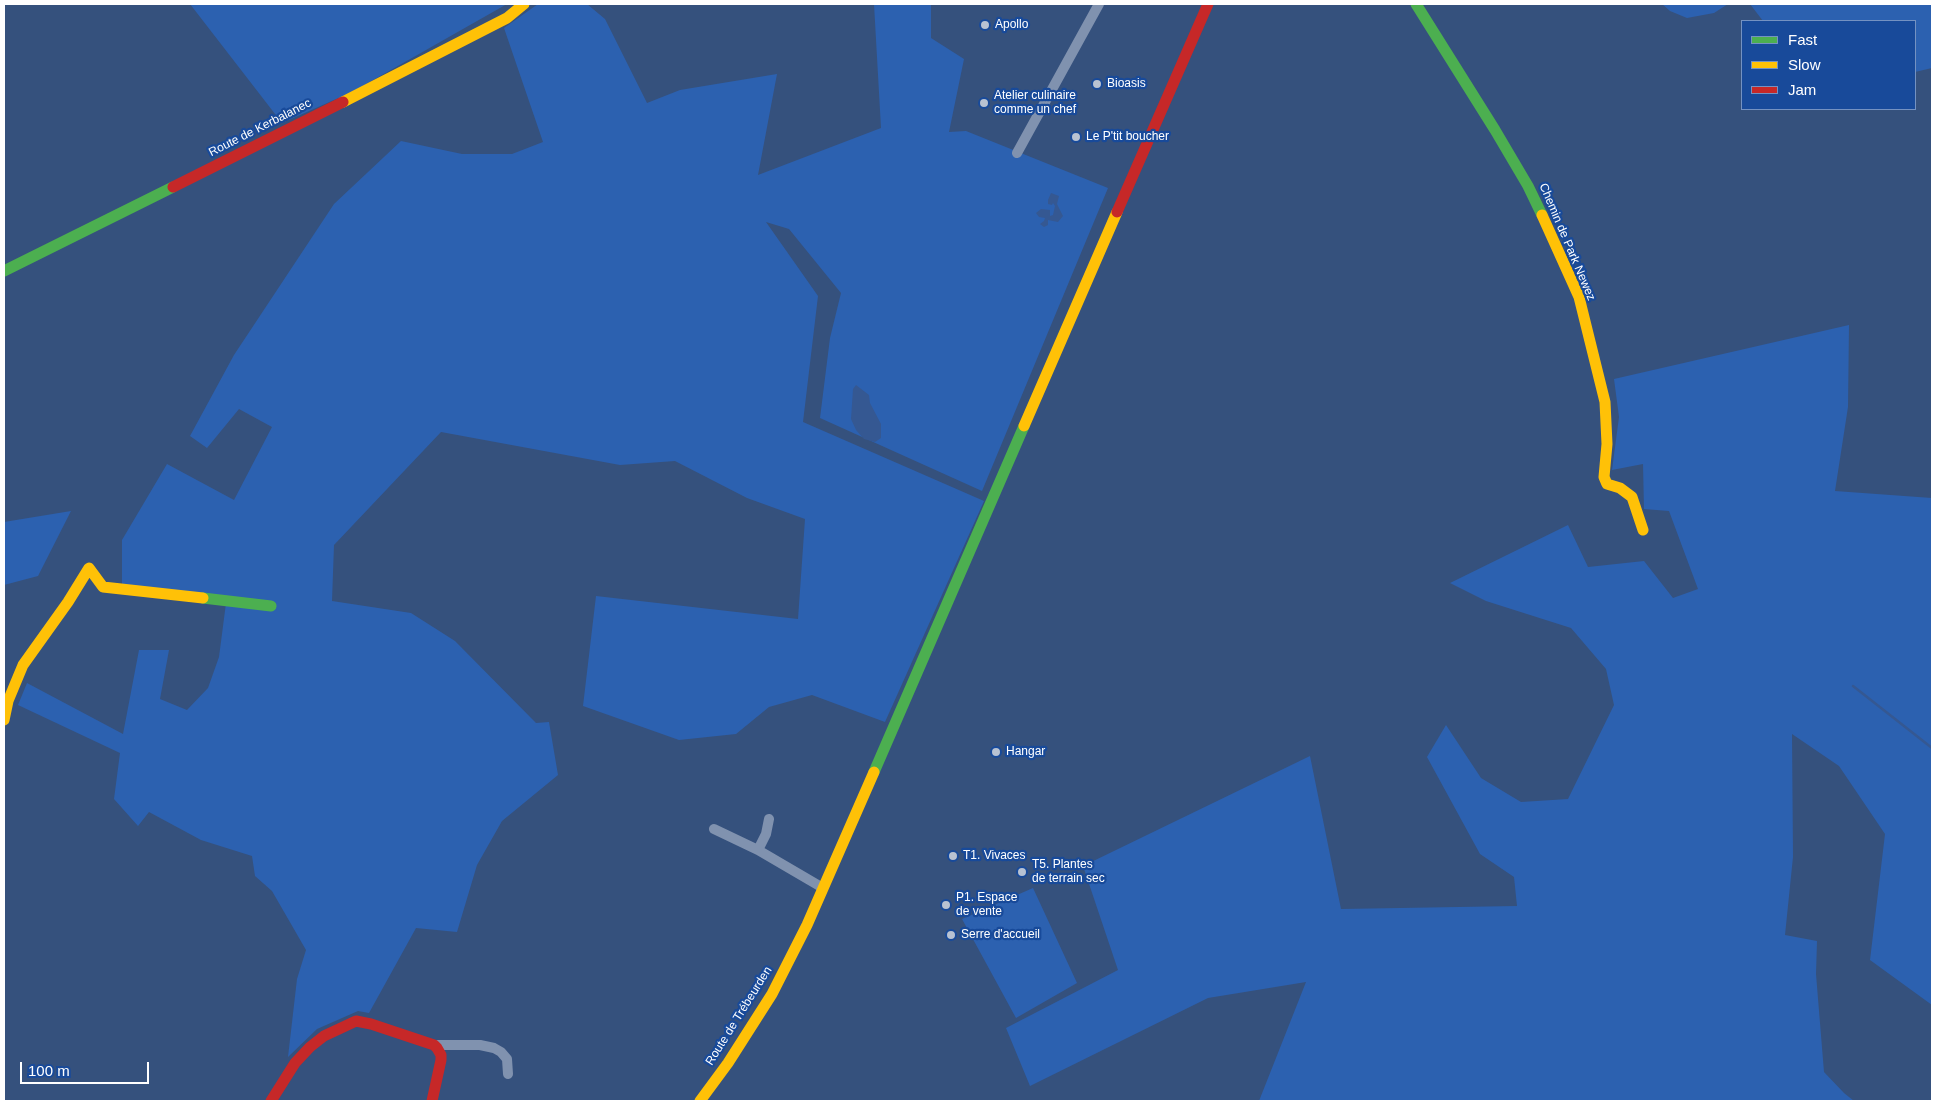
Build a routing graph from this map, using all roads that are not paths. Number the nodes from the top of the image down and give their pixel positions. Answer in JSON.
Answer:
{"nodes":[{"id":1,"x":524,"y":4,"type":"edge"},
{"id":2,"x":1099,"y":4,"type":"edge"},
{"id":3,"x":1208,"y":4,"type":"edge"},
{"id":4,"x":1416,"y":4,"type":"edge"},
{"id":5,"x":1017,"y":153,"type":"dead end"},
{"id":6,"x":4,"y":271,"type":"edge"},
{"id":7,"x":1643,"y":530,"type":"dead end"},
{"id":8,"x":271,"y":606,"type":"dead end"},
{"id":9,"x":4,"y":720,"type":"edge"},
{"id":10,"x":769,"y":819,"type":"dead end"},
{"id":11,"x":714,"y":829,"type":"dead end"},
{"id":12,"x":758,"y":850,"type":"junction"},
{"id":13,"x":823,"y":888,"type":"junction"},
{"id":14,"x":434,"y":1045,"type":"junction"},
{"id":15,"x":508,"y":1074,"type":"dead end"},
{"id":16,"x":271,"y":1101,"type":"edge"},
{"id":17,"x":432,"y":1101,"type":"edge"},
{"id":18,"x":700,"y":1101,"type":"edge"}],
"edges":[{"from":1,"to":6,"type":"street","name":"Route de Kerbalanec"},
{"from":2,"to":5,"type":"street"},
{"from":3,"to":13,"type":"street","name":"Route de Trébeurden"},
{"from":4,"to":7,"type":"street","name":"Chemin de Park Newez"},
{"from":8,"to":9,"type":"street"},
{"from":10,"to":12,"type":"street"},
{"from":11,"to":12,"type":"street"},
{"from":12,"to":13,"type":"street"},
{"from":13,"to":18,"type":"street","name":"Route de Trébeurden"},
{"from":14,"to":15,"type":"street"},
{"from":14,"to":16,"type":"street"},
{"from":14,"to":17,"type":"street"}]}
